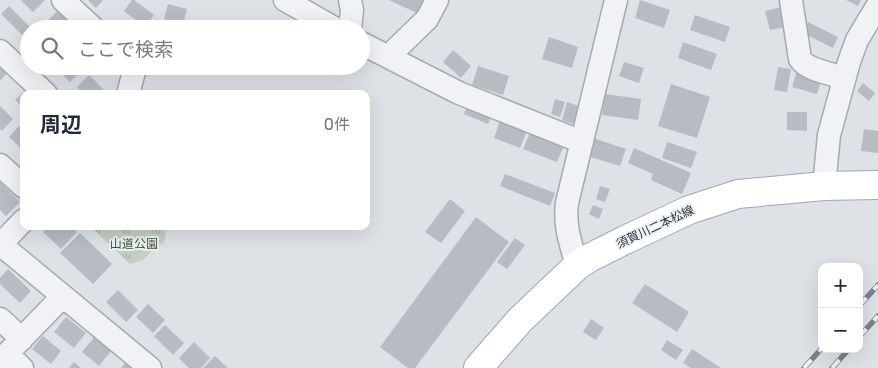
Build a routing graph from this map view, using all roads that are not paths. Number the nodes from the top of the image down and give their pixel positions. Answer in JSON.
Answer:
{"nodes":[{"id":1,"x":63,"y":0,"type":"edge"},
{"id":2,"x":285,"y":0,"type":"edge"},
{"id":3,"x":350,"y":0,"type":"edge"},
{"id":4,"x":437,"y":0,"type":"edge"},
{"id":5,"x":616,"y":0,"type":"edge"},
{"id":6,"x":792,"y":0,"type":"edge"},
{"id":7,"x":878,"y":5,"type":"edge"},
{"id":8,"x":84,"y":20,"type":"edge"},
{"id":9,"x":320,"y":20,"type":"edge"},
{"id":10,"x":351,"y":20,"type":"edge"},
{"id":11,"x":370,"y":48,"type":"edge"},
{"id":12,"x":0,"y":51,"type":"edge"},
{"id":13,"x":391,"y":58,"type":"junction"},
{"id":14,"x":20,"y":70,"type":"edge"},
{"id":15,"x":26,"y":75,"type":"edge"},
{"id":16,"x":133,"y":75,"type":"edge"},
{"id":17,"x":844,"y":78,"type":"junction"},
{"id":18,"x":42,"y":90,"type":"edge"},
{"id":19,"x":129,"y":90,"type":"edge"},
{"id":20,"x":582,"y":142,"type":"junction"},
{"id":21,"x":0,"y":165,"type":"edge"},
{"id":22,"x":20,"y":183,"type":"edge"},
{"id":23,"x":878,"y":185,"type":"edge"},
{"id":24,"x":824,"y":186,"type":"junction"},
{"id":25,"x":20,"y":224,"type":"edge"},
{"id":26,"x":0,"y":244,"type":"edge"},
{"id":27,"x":577,"y":266,"type":"junction"},
{"id":28,"x":63,"y":296,"type":"junction"},
{"id":29,"x":0,"y":319,"type":"edge"},
{"id":30,"x":13,"y":355,"type":"edge"},
{"id":31,"x":150,"y":368,"type":"edge"},
{"id":32,"x":478,"y":368,"type":"edge"}],
"edges":[{"from":1,"to":8,"type":"street"},
{"from":2,"to":9,"type":"street"},
{"from":3,"to":10,"type":"street"},
{"from":4,"to":13,"type":"street"},
{"from":5,"to":20,"type":"street"},
{"from":6,"to":17,"type":"street"},
{"from":7,"to":17,"type":"street"},
{"from":11,"to":13,"type":"street"},
{"from":12,"to":14,"type":"street"},
{"from":13,"to":20,"type":"street"},
{"from":15,"to":18,"type":"street"},
{"from":16,"to":19,"type":"street"},
{"from":17,"to":24,"type":"street"},
{"from":20,"to":27,"type":"street"},
{"from":21,"to":22,"type":"street"},
{"from":23,"to":24,"type":"main road","name":"須賀川二本松線"},
{"from":24,"to":27,"type":"main road","name":"須賀川二本松線"},
{"from":25,"to":26,"type":"street"},
{"from":26,"to":28,"type":"street"},
{"from":27,"to":32,"type":"main road","name":"須賀川二本松線"},
{"from":28,"to":30,"type":"street"},
{"from":28,"to":31,"type":"street"},
{"from":29,"to":30,"type":"street"}]}
